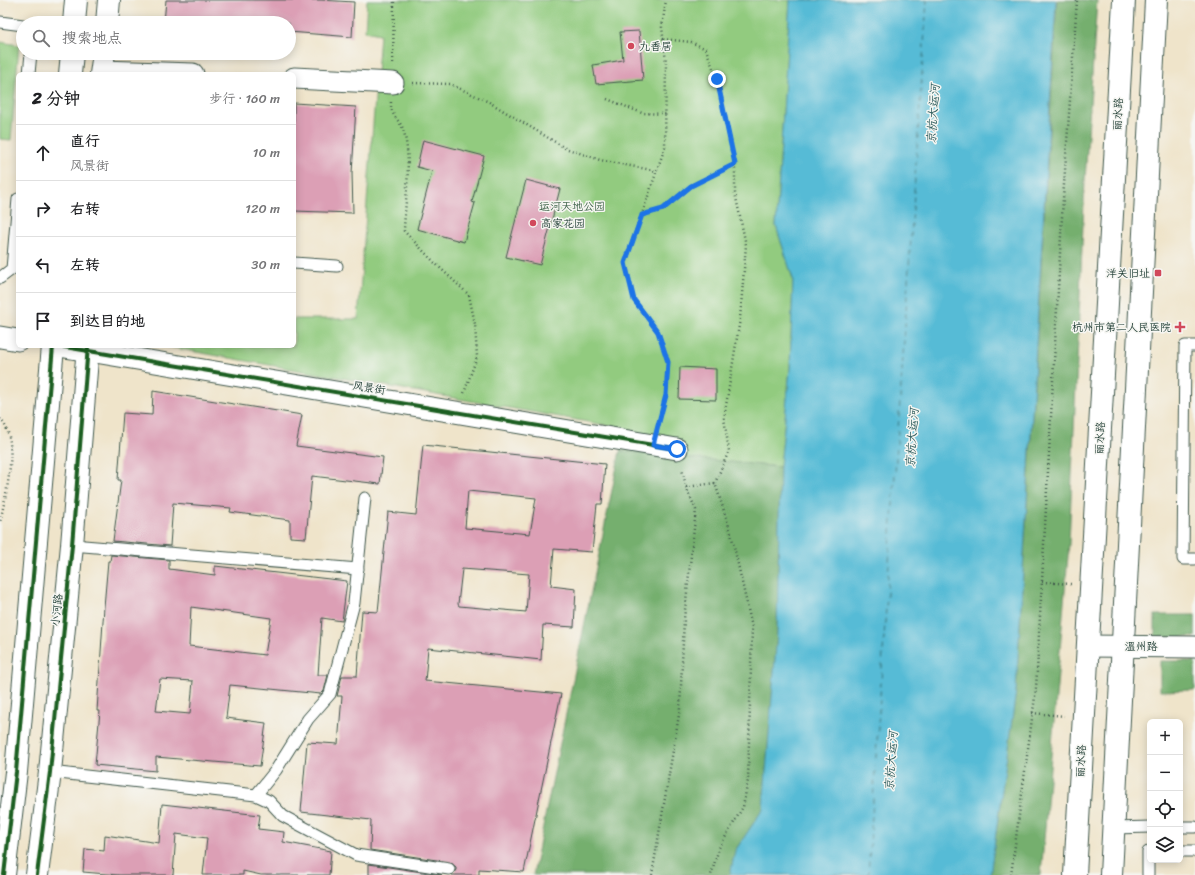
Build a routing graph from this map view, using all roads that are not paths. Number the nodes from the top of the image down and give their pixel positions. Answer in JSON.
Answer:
{"nodes":[{"id":1,"x":76,"y":0,"type":"edge"},
{"id":2,"x":109,"y":0,"type":"edge"},
{"id":3,"x":1124,"y":0,"type":"edge"},
{"id":4,"x":1156,"y":0,"type":"edge"},
{"id":5,"x":75,"y":16,"type":"edge"},
{"id":6,"x":108,"y":16,"type":"edge"},
{"id":7,"x":0,"y":22,"type":"edge"},
{"id":8,"x":16,"y":25,"type":"edge"},
{"id":9,"x":30,"y":60,"type":"edge"},
{"id":10,"x":71,"y":60,"type":"edge"},
{"id":11,"x":102,"y":66,"type":"edge"},
{"id":12,"x":29,"y":72,"type":"edge"},
{"id":13,"x":70,"y":72,"type":"edge"},
{"id":14,"x":170,"y":72,"type":"edge"},
{"id":15,"x":296,"y":78,"type":"edge"},
{"id":16,"x":393,"y":83,"type":"road end"},
{"id":17,"x":16,"y":223,"type":"edge"},
{"id":18,"x":296,"y":263,"type":"edge"},
{"id":19,"x":337,"y":266,"type":"dead end"},
{"id":20,"x":0,"y":278,"type":"edge"},
{"id":21,"x":0,"y":337,"type":"edge"},
{"id":22,"x":16,"y":340,"type":"edge"},
{"id":23,"x":1195,"y":346,"type":"edge"},
{"id":24,"x":53,"y":348,"type":"edge"},
{"id":25,"x":88,"y":348,"type":"edge"},
{"id":26,"x":677,"y":449,"type":"road end"},
{"id":27,"x":365,"y":498,"type":"dead end"},
{"id":28,"x":72,"y":545,"type":"junction"},
{"id":29,"x":1195,"y":559,"type":"edge"},
{"id":30,"x":358,"y":569,"type":"junction"},
{"id":31,"x":1088,"y":646,"type":"junction"},
{"id":32,"x":1124,"y":646,"type":"junction"},
{"id":33,"x":1195,"y":647,"type":"edge"},
{"id":34,"x":50,"y":772,"type":"junction"},
{"id":35,"x":256,"y":795,"type":"junction"},
{"id":36,"x":1147,"y":827,"type":"edge"},
{"id":37,"x":1183,"y":827,"type":"edge"},
{"id":38,"x":1195,"y":827,"type":"edge"},
{"id":39,"x":1114,"y":828,"type":"junction"},
{"id":40,"x":1183,"y":851,"type":"edge"},
{"id":41,"x":1195,"y":851,"type":"edge"},
{"id":42,"x":1148,"y":863,"type":"edge"},
{"id":43,"x":449,"y":869,"type":"dead end"},
{"id":44,"x":4,"y":875,"type":"edge"},
{"id":45,"x":37,"y":875,"type":"edge"},
{"id":46,"x":1075,"y":875,"type":"edge"},
{"id":47,"x":1111,"y":875,"type":"edge"},
{"id":48,"x":1148,"y":875,"type":"edge"}],
"edges":[{"from":1,"to":5,"type":"main road"},
{"from":2,"to":6,"type":"main road"},
{"from":3,"to":31,"type":"main road","name":"丽水路"},
{"from":4,"to":32,"type":"main road"},
{"from":7,"to":8,"type":"lane"},
{"from":9,"to":12,"type":"lane"},
{"from":10,"to":13,"type":"main road"},
{"from":11,"to":14,"type":"street"},
{"from":15,"to":16,"type":"street"},
{"from":17,"to":20,"type":"lane"},
{"from":18,"to":19,"type":"lane"},
{"from":21,"to":22,"type":"street"},
{"from":23,"to":29,"type":"lane"},
{"from":24,"to":44,"type":"main road"},
{"from":25,"to":26,"type":"street","name":"风景街"},
{"from":25,"to":28,"type":"main road","name":"小河路"},
{"from":27,"to":30,"type":"lane"},
{"from":28,"to":30,"type":"lane"},
{"from":28,"to":34,"type":"main road","name":"小河路"},
{"from":30,"to":35,"type":"lane"},
{"from":31,"to":32,"type":"street","name":"温州路"},
{"from":31,"to":46,"type":"main road","name":"丽水路"},
{"from":32,"to":33,"type":"street","name":"温州路"},
{"from":32,"to":39,"type":"main road"},
{"from":34,"to":35,"type":"lane"},
{"from":34,"to":45,"type":"main road","name":"小河路"},
{"from":35,"to":43,"type":"lane"},
{"from":36,"to":39,"type":"lane"},
{"from":37,"to":38,"type":"lane"},
{"from":39,"to":47,"type":"main road"},
{"from":40,"to":41,"type":"lane"},
{"from":42,"to":48,"type":"lane"}]}
